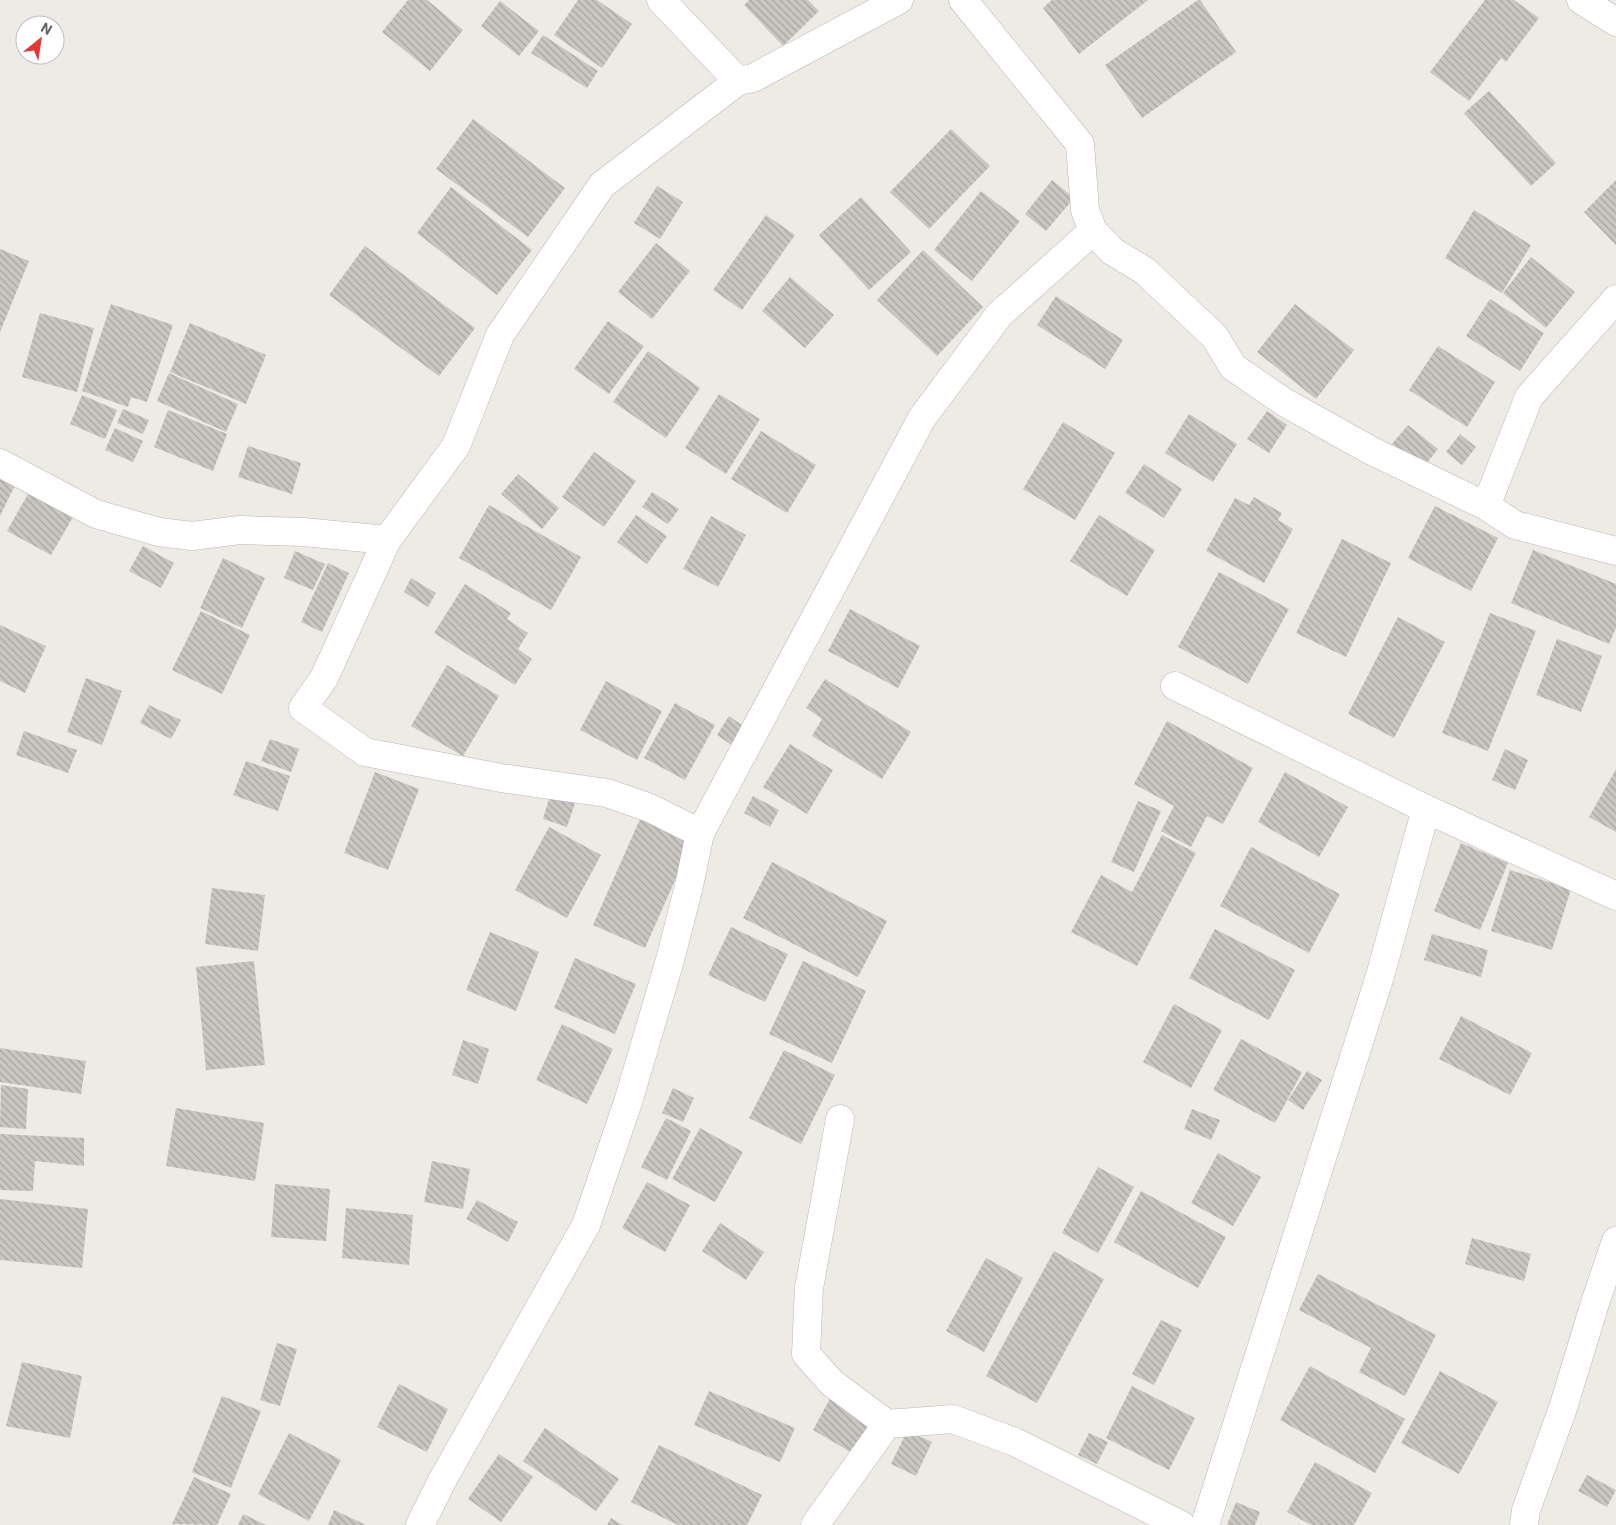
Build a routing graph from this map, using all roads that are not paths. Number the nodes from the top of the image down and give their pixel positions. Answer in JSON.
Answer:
{"nodes":[{"id":1,"x":661,"y":0,"type":"edge"},
{"id":2,"x":899,"y":0,"type":"edge"},
{"id":3,"x":963,"y":0,"type":"edge"},
{"id":4,"x":1581,"y":0,"type":"edge"},
{"id":5,"x":1616,"y":22,"type":"edge"},
{"id":6,"x":738,"y":81,"type":"junction"},
{"id":7,"x":1093,"y":231,"type":"junction"},
{"id":8,"x":1616,"y":299,"type":"edge"},
{"id":9,"x":0,"y":464,"type":"edge"},
{"id":10,"x":1486,"y":506,"type":"junction"},
{"id":11,"x":387,"y":540,"type":"junction"},
{"id":12,"x":1616,"y":551,"type":"edge"},
{"id":13,"x":1175,"y":686,"type":"dead end"},
{"id":14,"x":1426,"y":809,"type":"junction"},
{"id":15,"x":700,"y":833,"type":"junction"},
{"id":16,"x":1616,"y":896,"type":"edge"},
{"id":17,"x":840,"y":1119,"type":"dead end"},
{"id":18,"x":1616,"y":1241,"type":"edge"},
{"id":19,"x":887,"y":1424,"type":"junction"},
{"id":20,"x":420,"y":1525,"type":"edge"},
{"id":21,"x":815,"y":1525,"type":"edge"},
{"id":22,"x":1181,"y":1525,"type":"edge"},
{"id":23,"x":1205,"y":1525,"type":"edge"},
{"id":24,"x":1524,"y":1525,"type":"edge"}],
"edges":[{"from":1,"to":6,"type":"street"},
{"from":2,"to":6,"type":"street"},
{"from":3,"to":7,"type":"street"},
{"from":4,"to":5,"type":"street"},
{"from":6,"to":11,"type":"street"},
{"from":7,"to":10,"type":"street"},
{"from":7,"to":15,"type":"street"},
{"from":8,"to":10,"type":"street"},
{"from":9,"to":11,"type":"street"},
{"from":10,"to":12,"type":"street"},
{"from":11,"to":15,"type":"street"},
{"from":13,"to":14,"type":"street"},
{"from":14,"to":16,"type":"street"},
{"from":14,"to":23,"type":"street"},
{"from":15,"to":20,"type":"street"},
{"from":17,"to":19,"type":"street"},
{"from":18,"to":24,"type":"street"},
{"from":19,"to":21,"type":"street"},
{"from":19,"to":22,"type":"street"}]}
